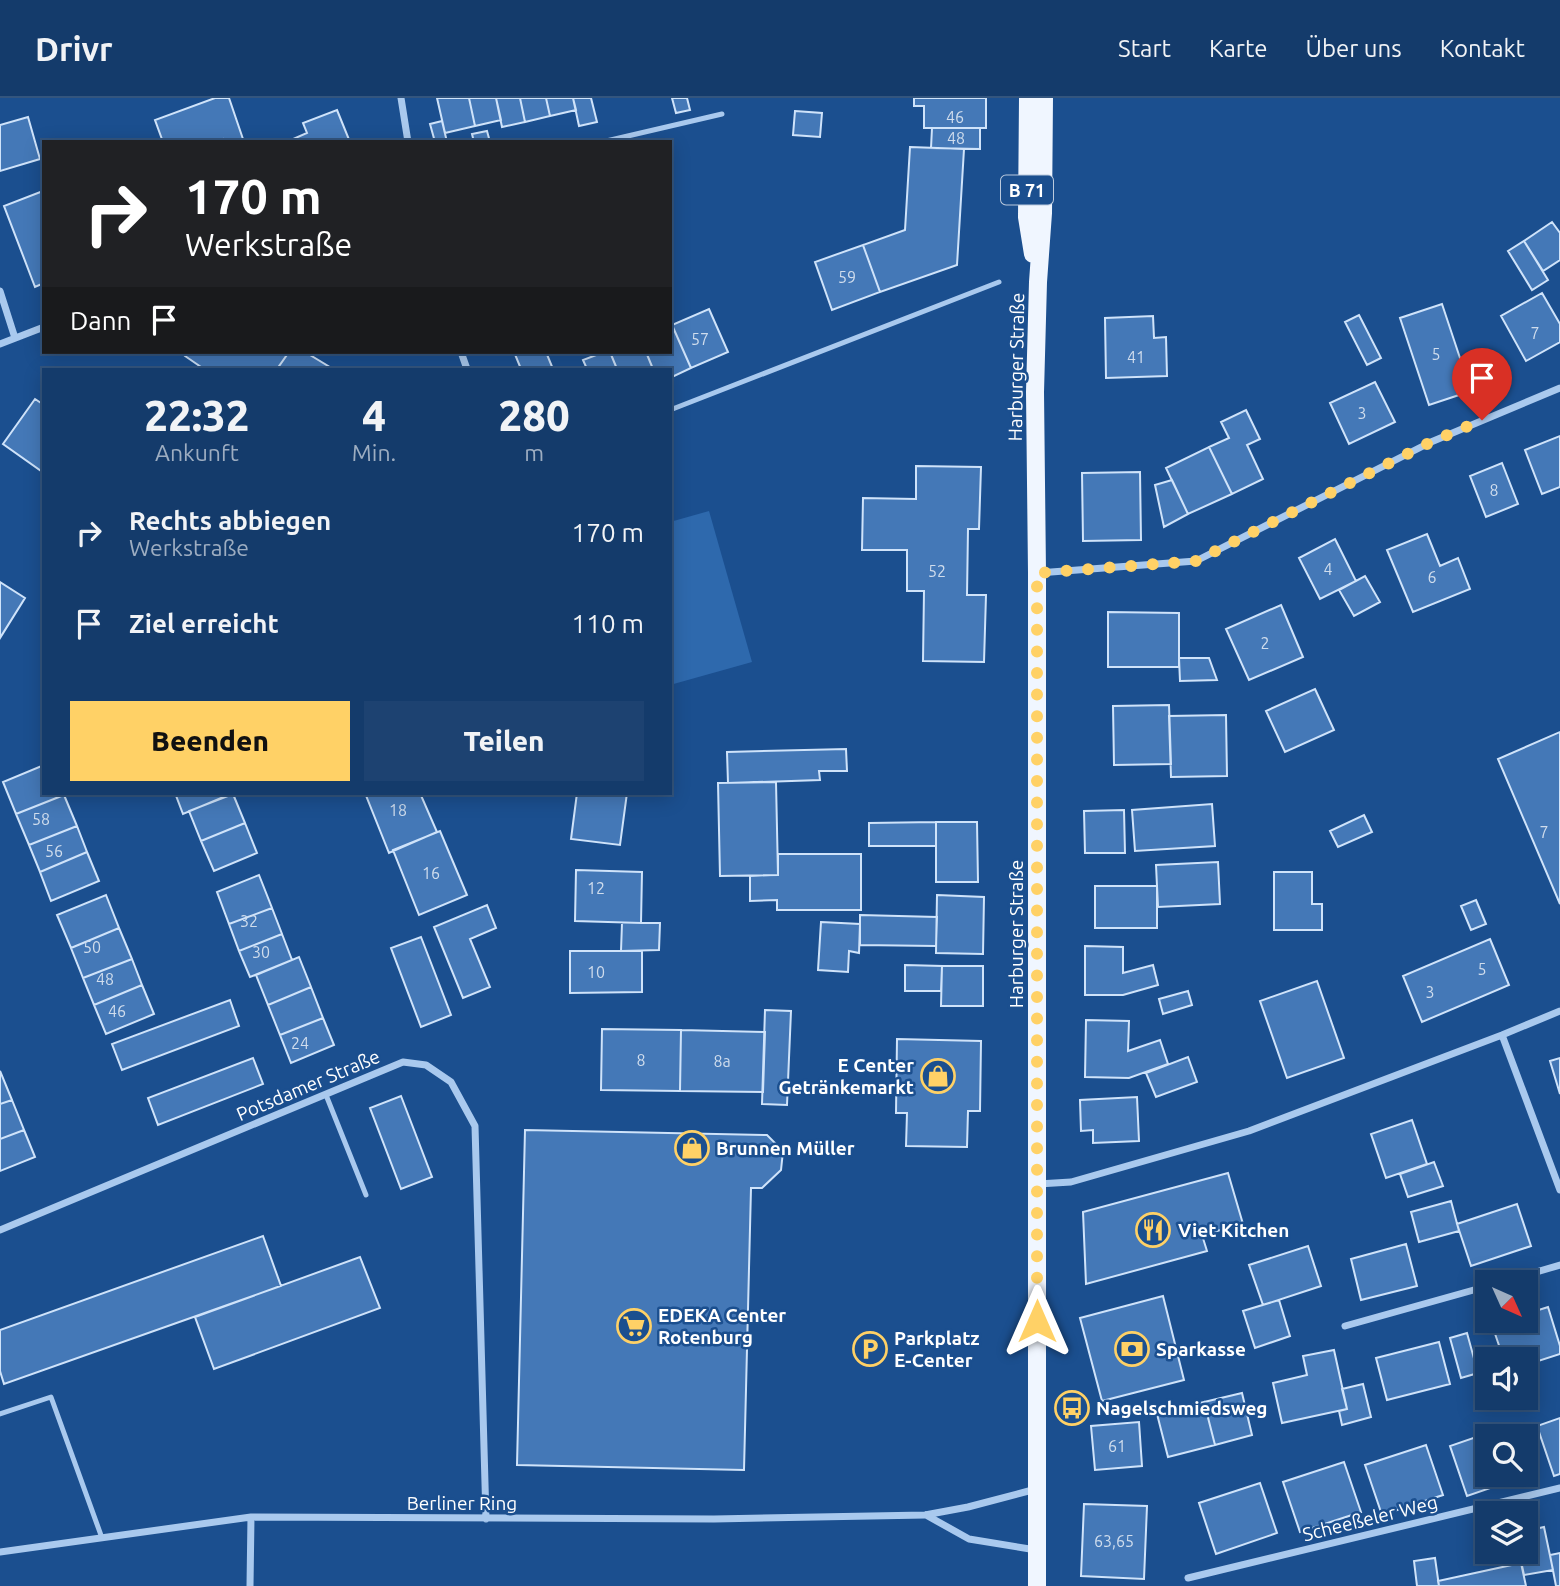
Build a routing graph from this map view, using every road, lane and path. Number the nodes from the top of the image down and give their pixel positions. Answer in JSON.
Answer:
{"nodes":[{"id":1,"x":401,"y":98,"type":"edge"},
{"id":2,"x":1028,"y":98,"type":"edge"},
{"id":3,"x":1044,"y":98,"type":"edge"},
{"id":4,"x":723,"y":114,"type":"dead end"},
{"id":5,"x":408,"y":140,"type":"edge"},
{"id":6,"x":610,"y":140,"type":"edge"},
{"id":7,"x":999,"y":282,"type":"dead end"},
{"id":8,"x":1038,"y":282,"type":"junction"},
{"id":9,"x":0,"y":291,"type":"edge"},
{"id":10,"x":42,"y":328,"type":"edge"},
{"id":11,"x":15,"y":338,"type":"junction"},
{"id":12,"x":0,"y":344,"type":"edge"},
{"id":13,"x":1560,"y":388,"type":"edge"},
{"id":14,"x":672,"y":409,"type":"edge"},
{"id":15,"x":1037,"y":573,"type":"junction"},
{"id":16,"x":1560,"y":1011,"type":"edge"},
{"id":17,"x":1502,"y":1035,"type":"junction"},
{"id":18,"x":326,"y":1094,"type":"junction"},
{"id":19,"x":1037,"y":1184,"type":"junction"},
{"id":20,"x":1560,"y":1190,"type":"edge"},
{"id":21,"x":366,"y":1195,"type":"dead end"},
{"id":22,"x":0,"y":1230,"type":"edge"},
{"id":23,"x":1560,"y":1265,"type":"edge"},
{"id":24,"x":1538,"y":1271,"type":"edge"},
{"id":25,"x":1475,"y":1290,"type":"edge"},
{"id":26,"x":1345,"y":1326,"type":"dead end"},
{"id":27,"x":0,"y":1415,"type":"edge"},
{"id":28,"x":1560,"y":1488,"type":"edge"},
{"id":29,"x":1037,"y":1489,"type":"junction"},
{"id":30,"x":925,"y":1515,"type":"junction"},
{"id":31,"x":251,"y":1517,"type":"junction"},
{"id":32,"x":486,"y":1519,"type":"junction"},
{"id":33,"x":102,"y":1538,"type":"junction"},
{"id":34,"x":1037,"y":1550,"type":"junction"},
{"id":35,"x":0,"y":1552,"type":"edge"},
{"id":36,"x":1188,"y":1578,"type":"dead end"},
{"id":37,"x":250,"y":1586,"type":"edge"},
{"id":38,"x":1037,"y":1586,"type":"edge"}],
"edges":[{"from":1,"to":5,"type":"street"},
{"from":2,"to":8,"type":"main road","name":"Harburger Straße","number":"B 71"},
{"from":3,"to":8,"type":"main road","name":"Harburger Straße","number":"B 71"},
{"from":4,"to":6,"type":"lane"},
{"from":7,"to":14,"type":"lane"},
{"from":8,"to":15,"type":"main road","name":"Harburger Straße","number":"B 71"},
{"from":9,"to":11,"type":"street"},
{"from":10,"to":11,"type":"street"},
{"from":11,"to":12,"type":"street"},
{"from":13,"to":15,"type":"street"},
{"from":15,"to":19,"type":"main road","name":"Harburger Straße","number":"B 71"},
{"from":16,"to":17,"type":"street"},
{"from":17,"to":19,"type":"street"},
{"from":17,"to":20,"type":"street"},
{"from":18,"to":21,"type":"lane"},
{"from":18,"to":22,"type":"street","name":"Potsdamer Straße"},
{"from":18,"to":32,"type":"street","name":"Potsdamer Straße"},
{"from":19,"to":29,"type":"main road","name":"Harburger Straße","number":"B 71"},
{"from":23,"to":24,"type":"street"},
{"from":25,"to":26,"type":"street"},
{"from":27,"to":33,"type":"lane"},
{"from":28,"to":36,"type":"street","name":"Scheeßeler Weg"},
{"from":29,"to":30,"type":"street","name":"Berliner Ring"},
{"from":29,"to":34,"type":"main road","name":"Harburger Straße","number":"B 71"},
{"from":30,"to":32,"type":"street","name":"Berliner Ring"},
{"from":30,"to":34,"type":"street","name":"Berliner Ring"},
{"from":31,"to":32,"type":"street","name":"Berliner Ring"},
{"from":31,"to":33,"type":"street","name":"Berliner Ring"},
{"from":31,"to":37,"type":"street"},
{"from":33,"to":35,"type":"street","name":"Berliner Ring"},
{"from":34,"to":38,"type":"main road","name":"Harburger Straße","number":"B 71"}]}
